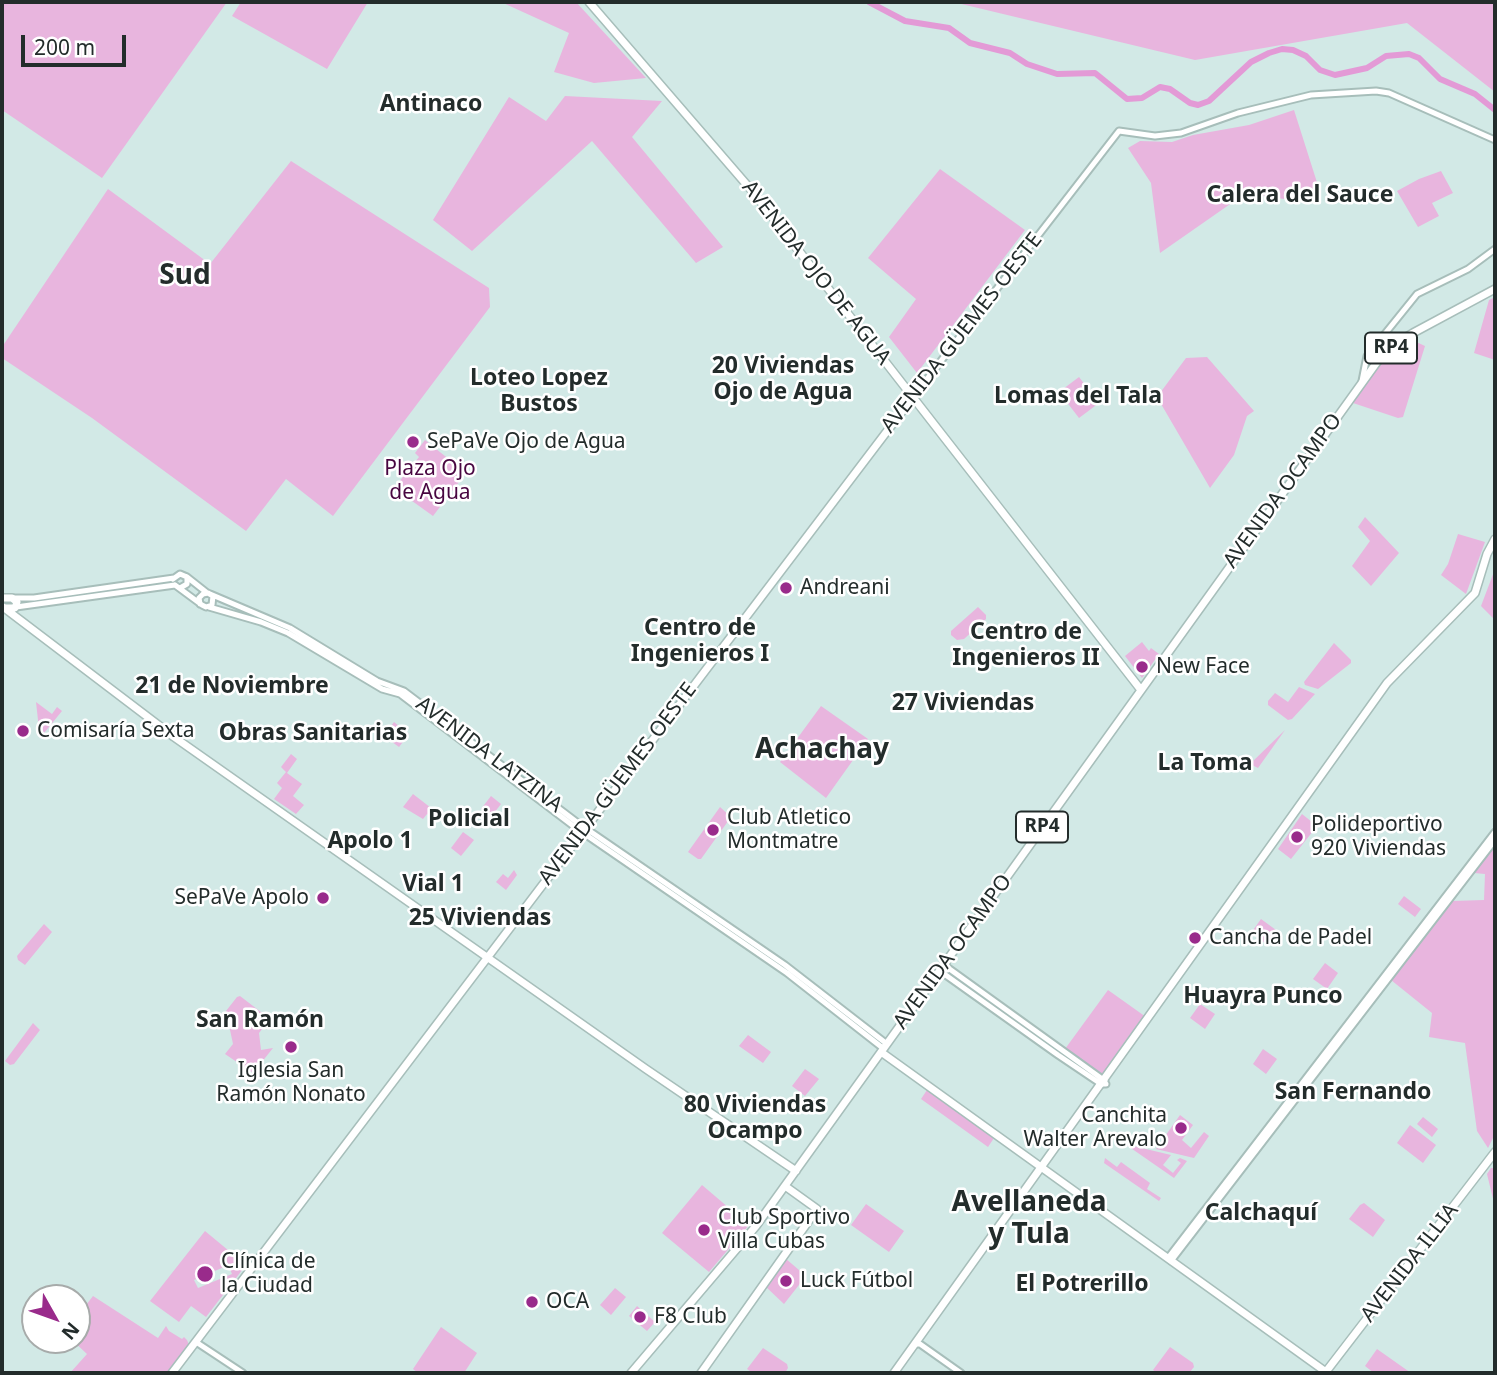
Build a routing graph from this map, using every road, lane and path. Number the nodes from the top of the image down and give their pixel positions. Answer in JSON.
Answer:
{"nodes":[{"id":1,"x":589,"y":2,"type":"edge"},
{"id":2,"x":1495,"y":141,"type":"edge"},
{"id":3,"x":1495,"y":249,"type":"edge"},
{"id":4,"x":1495,"y":289,"type":"edge"},
{"id":5,"x":1368,"y":367,"type":"junction"},
{"id":6,"x":913,"y":397,"type":"junction"},
{"id":7,"x":186,"y":576,"type":"junction"},
{"id":8,"x":176,"y":584,"type":"junction"},
{"id":9,"x":208,"y":593,"type":"junction"},
{"id":10,"x":2,"y":598,"type":"edge"},
{"id":11,"x":12,"y":598,"type":"junction"},
{"id":12,"x":200,"y":604,"type":"junction"},
{"id":13,"x":16,"y":607,"type":"junction"},
{"id":14,"x":209,"y":607,"type":"junction"},
{"id":15,"x":3,"y":608,"type":"edge"},
{"id":16,"x":1141,"y":690,"type":"junction"},
{"id":17,"x":583,"y":829,"type":"junction"},
{"id":18,"x":1495,"y":832,"type":"edge"},
{"id":19,"x":1495,"y":840,"type":"edge"},
{"id":20,"x":488,"y":954,"type":"junction"},
{"id":21,"x":942,"y":968,"type":"junction"},
{"id":22,"x":884,"y":1048,"type":"junction"},
{"id":23,"x":1104,"y":1083,"type":"junction"},
{"id":24,"x":1495,"y":1152,"type":"edge"},
{"id":25,"x":1043,"y":1168,"type":"junction"},
{"id":26,"x":796,"y":1171,"type":"junction"},
{"id":27,"x":785,"y":1186,"type":"junction"},
{"id":28,"x":1170,"y":1260,"type":"junction"},
{"id":29,"x":195,"y":1342,"type":"junction"},
{"id":30,"x":917,"y":1345,"type":"junction"},
{"id":31,"x":172,"y":1373,"type":"edge"},
{"id":32,"x":243,"y":1373,"type":"edge"},
{"id":33,"x":631,"y":1373,"type":"edge"},
{"id":34,"x":702,"y":1373,"type":"edge"},
{"id":35,"x":897,"y":1373,"type":"edge"},
{"id":36,"x":955,"y":1373,"type":"edge"},
{"id":37,"x":961,"y":1373,"type":"edge"},
{"id":38,"x":1326,"y":1373,"type":"edge"}],
"edges":[{"from":1,"to":6,"type":"main road","name":"AVENIDA OJO DE AGUA"},
{"from":2,"to":6,"type":"street","name":"AVENIDA GÜEMES OESTE"},
{"from":3,"to":5,"type":"street"},
{"from":4,"to":5,"type":"main road","name":"AVENIDA OCAMPO","number":"RP4"},
{"from":5,"to":16,"type":"main road","name":"AVENIDA OCAMPO","number":"RP4"},
{"from":6,"to":16,"type":"main road","name":"AVENIDA OJO DE AGUA"},
{"from":6,"to":17,"type":"main road","name":"AVENIDA GÜEMES OESTE"},
{"from":7,"to":8,"type":"street"},
{"from":7,"to":8,"type":"street"},
{"from":7,"to":9,"type":"street","name":"AVENIDA LATZINA"},
{"from":8,"to":11,"type":"street"},
{"from":8,"to":12,"type":"street"},
{"from":8,"to":13,"type":"street"},
{"from":9,"to":12,"type":"street"},
{"from":9,"to":14,"type":"street"},
{"from":9,"to":17,"type":"street","name":"AVENIDA LATZINA"},
{"from":10,"to":11,"type":"main road"},
{"from":11,"to":13,"type":"main road"},
{"from":12,"to":14,"type":"street","name":"AVENIDA LATZINA"},
{"from":13,"to":15,"type":"main road"},
{"from":13,"to":20,"type":"main road"},
{"from":14,"to":17,"type":"street","name":"AVENIDA LATZINA"},
{"from":15,"to":20,"type":"main road"},
{"from":16,"to":21,"type":"main road","name":"AVENIDA OCAMPO","number":"RP4"},
{"from":17,"to":20,"type":"main road","name":"AVENIDA GÜEMES OESTE"},
{"from":17,"to":22,"type":"street","name":"AVENIDA LATZINA"},
{"from":18,"to":28,"type":"street"},
{"from":19,"to":28,"type":"street"},
{"from":20,"to":26,"type":"main road"},
{"from":20,"to":29,"type":"main road","name":"AVENIDA GÜEMES OESTE"},
{"from":21,"to":22,"type":"main road","name":"AVENIDA OCAMPO","number":"RP4"},
{"from":21,"to":23,"type":"street"},
{"from":22,"to":25,"type":"main road"},
{"from":22,"to":26,"type":"main road","name":"AVENIDA OCAMPO","number":"RP4"},
{"from":23,"to":23,"type":"main road"},
{"from":23,"to":25,"type":"main road"},
{"from":24,"to":38,"type":"main road","name":"AVENIDA ILLIA"},
{"from":25,"to":28,"type":"main road"},
{"from":25,"to":30,"type":"main road"},
{"from":26,"to":27,"type":"main road","name":"AVENIDA OCAMPO","number":"RP4"},
{"from":27,"to":33,"type":"main road","name":"AVENIDA OCAMPO","number":"RP4"},
{"from":27,"to":34,"type":"main road"},
{"from":28,"to":38,"type":"main road"},
{"from":29,"to":31,"type":"main road","name":"AVENIDA GÜEMES OESTE"},
{"from":29,"to":32,"type":"street"},
{"from":30,"to":35,"type":"main road"},
{"from":30,"to":36,"type":"street"},
{"from":30,"to":37,"type":"street"}]}
